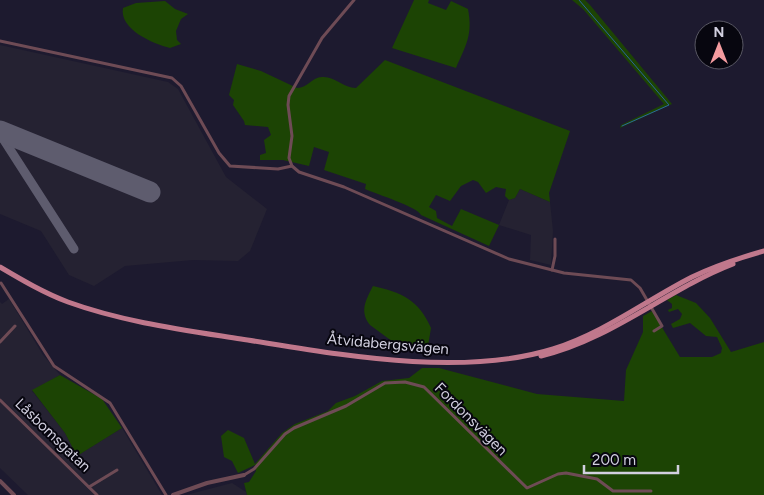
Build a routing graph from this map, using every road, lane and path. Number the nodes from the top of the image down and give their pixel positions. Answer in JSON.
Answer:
{"nodes":[{"id":1,"x":354,"y":0,"type":"edge"},
{"id":2,"x":0,"y":40,"type":"edge"},
{"id":3,"x":292,"y":166,"type":"junction"},
{"id":4,"x":555,"y":240,"type":"dead end"},
{"id":5,"x":764,"y":253,"type":"edge"},
{"id":6,"x":0,"y":269,"type":"edge"},
{"id":7,"x":552,"y":270,"type":"junction"},
{"id":8,"x":1,"y":283,"type":"edge"},
{"id":9,"x":649,"y":305,"type":"junction"},
{"id":10,"x":16,"y":326,"type":"dead end"},
{"id":11,"x":654,"y":332,"type":"dead end"},
{"id":12,"x":0,"y":342,"type":"edge"},
{"id":13,"x":0,"y":400,"type":"edge"},
{"id":14,"x":117,"y":470,"type":"dead end"},
{"id":15,"x":244,"y":475,"type":"joint"},
{"id":16,"x":0,"y":481,"type":"edge"},
{"id":17,"x":89,"y":487,"type":"junction"},
{"id":18,"x":652,"y":491,"type":"dead end"},
{"id":19,"x":180,"y":493,"type":"edge"},
{"id":20,"x":14,"y":495,"type":"edge"},
{"id":21,"x":97,"y":495,"type":"edge"},
{"id":22,"x":166,"y":495,"type":"edge"},
{"id":23,"x":172,"y":495,"type":"edge"}],
"edges":[{"from":1,"to":3,"type":"street"},
{"from":2,"to":3,"type":"street"},
{"from":3,"to":7,"type":"street"},
{"from":4,"to":7,"type":"street"},
{"from":5,"to":9,"type":"main road","name":"Åtvidabergsvägen"},
{"from":6,"to":9,"type":"main road","name":"Åtvidabergsvägen"},
{"from":7,"to":9,"type":"street"},
{"from":8,"to":22,"type":"street"},
{"from":9,"to":11,"type":"street"},
{"from":10,"to":12,"type":"street"},
{"from":13,"to":17,"type":"street","name":"Låsbomsgatan"},
{"from":14,"to":17,"type":"street","name":"Låsbomsgatan"},
{"from":15,"to":18,"type":"street","name":"Fordonsvägen"},
{"from":15,"to":19,"type":"street","name":"Fordonsvägen"},
{"from":16,"to":20,"type":"street"},
{"from":17,"to":21,"type":"street","name":"Låsbomsgatan"},
{"from":19,"to":23,"type":"street","name":"Fordonsvägen"}]}
